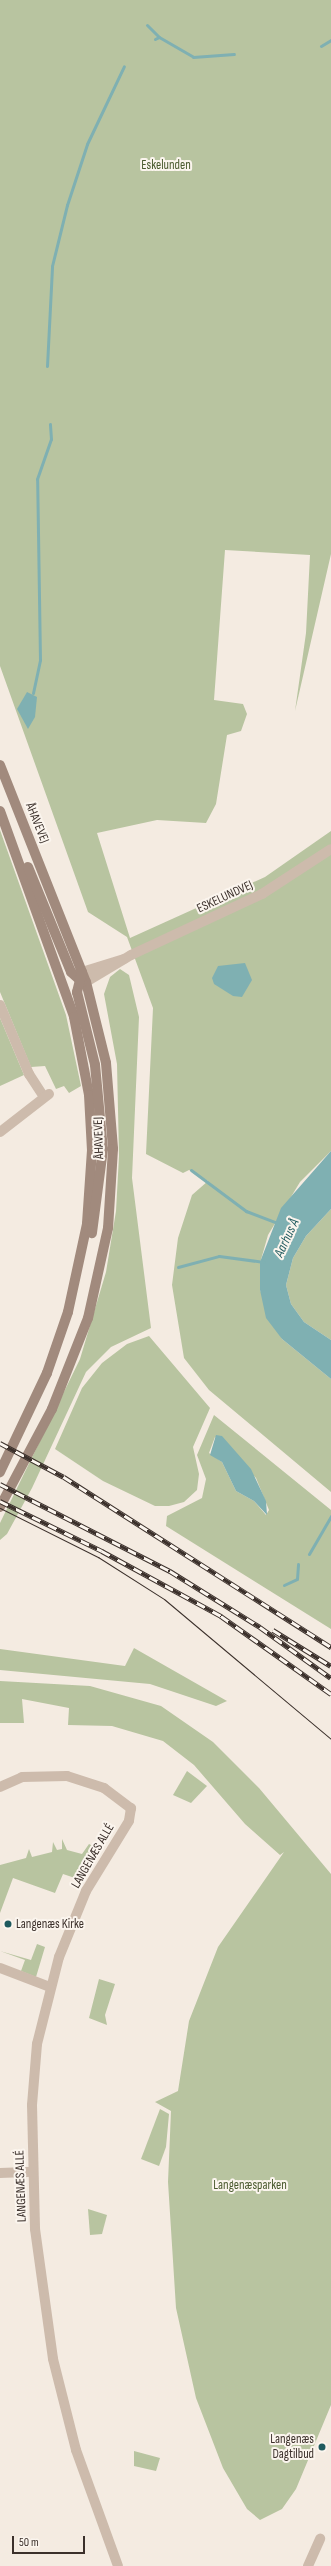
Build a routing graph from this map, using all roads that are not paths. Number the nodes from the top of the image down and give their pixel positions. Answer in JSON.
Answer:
{"nodes":[{"id":1,"x":0,"y":765,"type":"edge"},
{"id":2,"x":0,"y":805,"type":"edge"},
{"id":3,"x":0,"y":811,"type":"edge"},
{"id":4,"x":331,"y":849,"type":"edge"},
{"id":5,"x":82,"y":978,"type":"junction"},
{"id":6,"x":0,"y":1005,"type":"edge"},
{"id":7,"x":0,"y":1132,"type":"edge"},
{"id":8,"x":68,"y":1312,"type":"junction"},
{"id":9,"x":0,"y":1472,"type":"edge"},
{"id":10,"x":0,"y":1507,"type":"edge"},
{"id":11,"x":0,"y":1786,"type":"edge"},
{"id":12,"x":0,"y":1968,"type":"edge"},
{"id":13,"x":50,"y":1987,"type":"junction"},
{"id":14,"x":33,"y":2172,"type":"junction"},
{"id":15,"x":0,"y":2173,"type":"edge"},
{"id":16,"x":320,"y":2539,"type":"dead end"},
{"id":17,"x":118,"y":2566,"type":"edge"},
{"id":18,"x":308,"y":2566,"type":"edge"}],
"edges":[{"from":1,"to":5,"type":"main road","name":"ÅHAVEVEJ"},
{"from":2,"to":5,"type":"main road"},
{"from":3,"to":8,"type":"main road","name":"ÅHAVEVEJ"},
{"from":4,"to":5,"type":"street","name":"ESKELUNDVEJ"},
{"from":5,"to":8,"type":"main road"},
{"from":5,"to":10,"type":"main road","name":"ÅHAVEVEJ"},
{"from":6,"to":7,"type":"street"},
{"from":8,"to":9,"type":"main road","name":"ÅHAVEVEJ"},
{"from":11,"to":13,"type":"street","name":"LANGENÆS ALLÉ"},
{"from":12,"to":13,"type":"street"},
{"from":13,"to":14,"type":"street","name":"LANGENÆS ALLÉ"},
{"from":14,"to":15,"type":"street"},
{"from":14,"to":17,"type":"street","name":"LANGENÆS ALLÉ"},
{"from":16,"to":18,"type":"street"}]}
